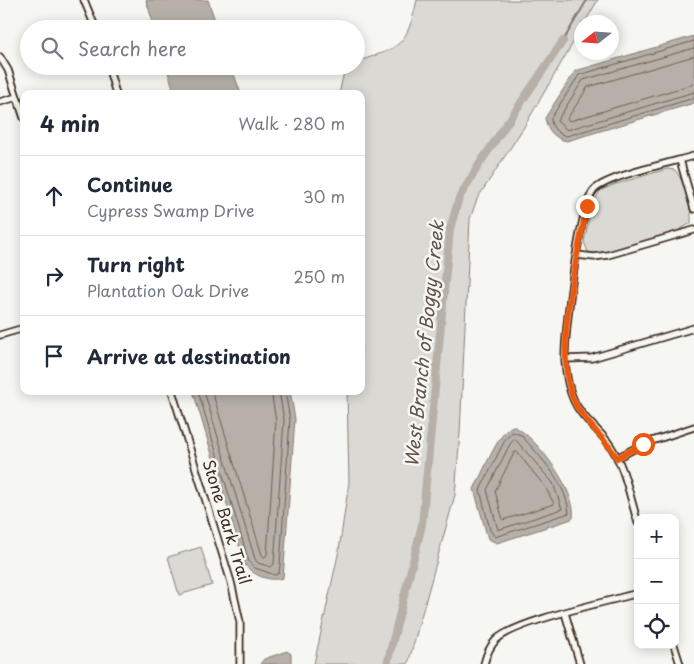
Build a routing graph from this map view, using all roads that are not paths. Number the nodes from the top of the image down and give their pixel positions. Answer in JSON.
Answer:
{"nodes":[{"id":1,"x":84,"y":0,"type":"edge"},
{"id":2,"x":92,"y":20,"type":"edge"},
{"id":3,"x":0,"y":57,"type":"edge"},
{"id":4,"x":111,"y":75,"type":"edge"},
{"id":5,"x":115,"y":90,"type":"edge"},
{"id":6,"x":17,"y":97,"type":"junction"},
{"id":7,"x":0,"y":102,"type":"edge"},
{"id":8,"x":20,"y":106,"type":"edge"},
{"id":9,"x":694,"y":156,"type":"edge"},
{"id":10,"x":680,"y":160,"type":"junction"},
{"id":11,"x":694,"y":209,"type":"edge"},
{"id":12,"x":694,"y":230,"type":"edge"},
{"id":13,"x":577,"y":255,"type":"junction"},
{"id":14,"x":694,"y":328,"type":"edge"},
{"id":15,"x":20,"y":329,"type":"edge"},
{"id":16,"x":0,"y":335,"type":"edge"},
{"id":17,"x":565,"y":359,"type":"junction"},
{"id":18,"x":173,"y":395,"type":"edge"},
{"id":19,"x":694,"y":427,"type":"edge"},
{"id":20,"x":617,"y":458,"type":"junction"},
{"id":21,"x":635,"y":514,"type":"edge"},
{"id":22,"x":634,"y":594,"type":"edge"},
{"id":23,"x":565,"y":613,"type":"junction"},
{"id":24,"x":675,"y":649,"type":"edge"},
{"id":25,"x":240,"y":664,"type":"edge"},
{"id":26,"x":484,"y":664,"type":"edge"},
{"id":27,"x":580,"y":664,"type":"edge"},
{"id":28,"x":680,"y":664,"type":"edge"}],
"edges":[{"from":1,"to":2,"type":"street"},
{"from":3,"to":6,"type":"street"},
{"from":4,"to":5,"type":"street"},
{"from":6,"to":7,"type":"street"},
{"from":6,"to":8,"type":"street"},
{"from":9,"to":10,"type":"street"},
{"from":10,"to":11,"type":"street"},
{"from":10,"to":13,"type":"street"},
{"from":12,"to":13,"type":"street"},
{"from":13,"to":17,"type":"street"},
{"from":14,"to":17,"type":"street"},
{"from":15,"to":16,"type":"street"},
{"from":17,"to":20,"type":"street"},
{"from":18,"to":25,"type":"street","name":"Stone Bark Trail"},
{"from":19,"to":20,"type":"street"},
{"from":20,"to":21,"type":"street"},
{"from":22,"to":23,"type":"street"},
{"from":23,"to":26,"type":"street"},
{"from":23,"to":27,"type":"street"},
{"from":24,"to":28,"type":"street"}]}
